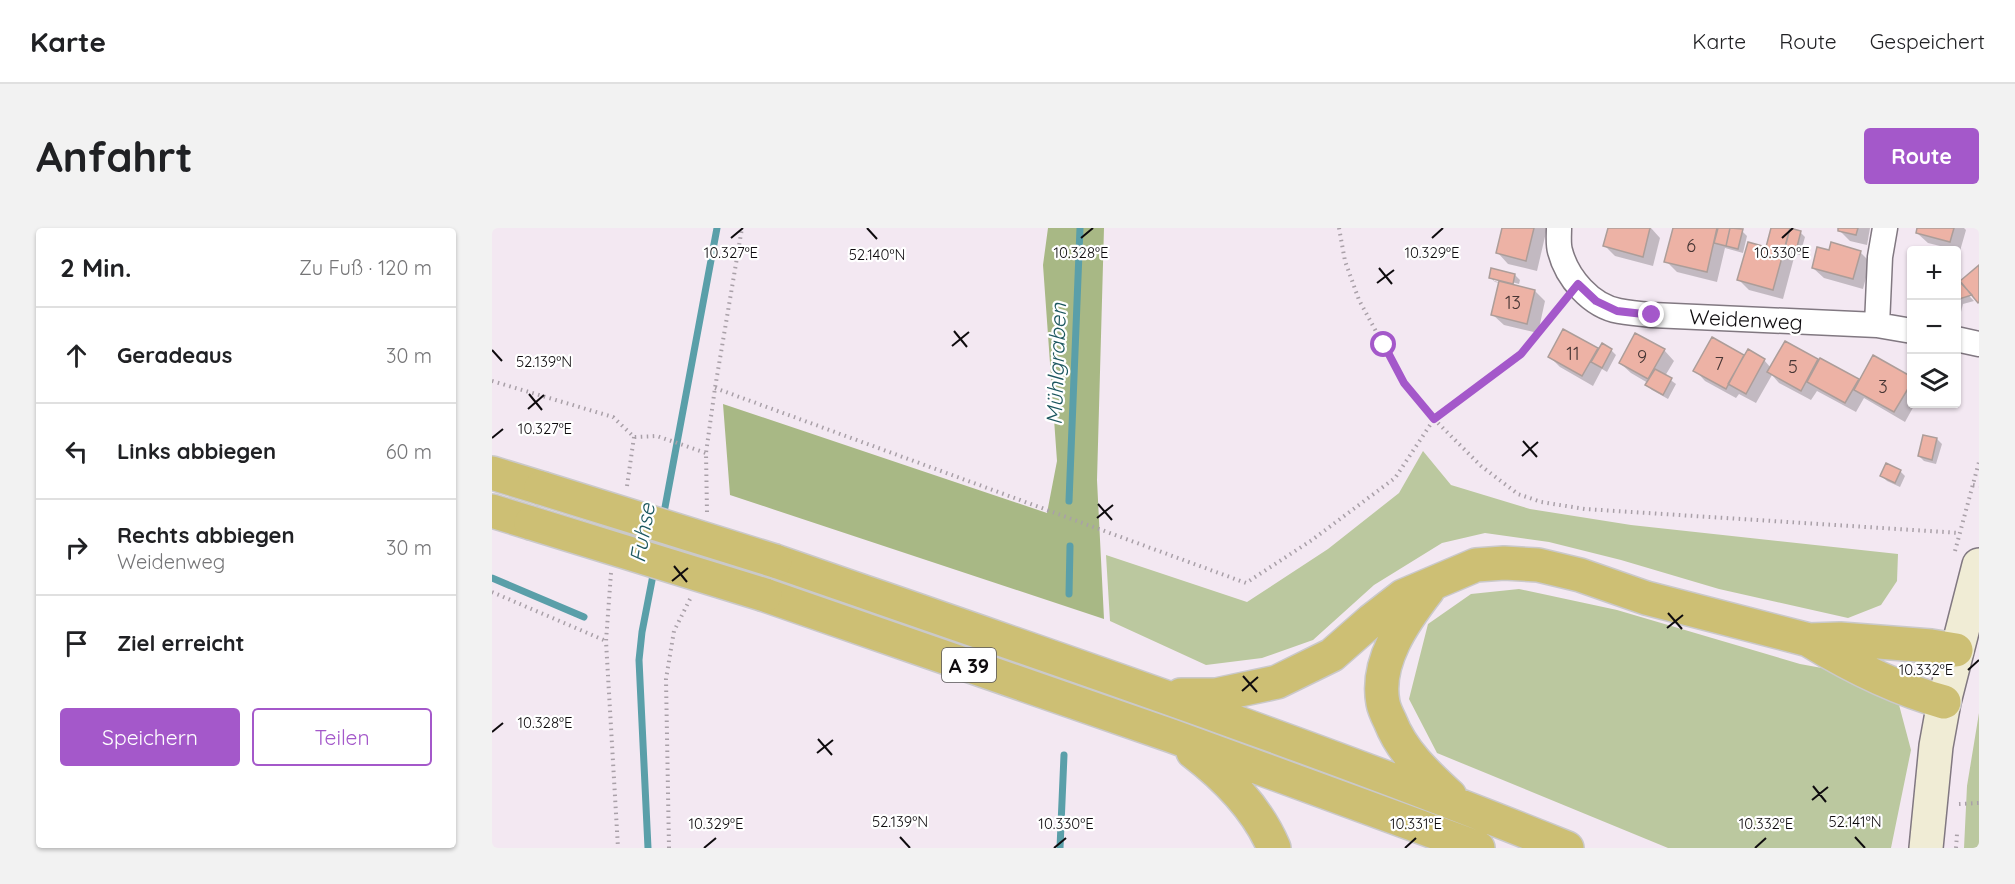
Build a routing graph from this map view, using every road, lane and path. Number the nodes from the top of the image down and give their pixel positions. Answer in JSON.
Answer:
{"nodes":[{"id":1,"x":742,"y":228,"type":"edge"},
{"id":2,"x":1339,"y":228,"type":"edge"},
{"id":3,"x":1559,"y":228,"type":"edge"},
{"id":4,"x":1885,"y":228,"type":"edge"},
{"id":5,"x":1578,"y":284,"type":"junction"},
{"id":6,"x":1877,"y":325,"type":"junction"},
{"id":7,"x":1907,"y":330,"type":"edge"},
{"id":8,"x":1961,"y":340,"type":"edge"},
{"id":9,"x":1979,"y":344,"type":"edge"},
{"id":10,"x":492,"y":381,"type":"edge"},
{"id":11,"x":715,"y":388,"type":"junction"},
{"id":12,"x":1434,"y":419,"type":"junction"},
{"id":13,"x":634,"y":437,"type":"junction"},
{"id":14,"x":706,"y":453,"type":"junction"},
{"id":15,"x":1979,"y":462,"type":"edge"},
{"id":16,"x":492,"y":473,"type":"edge"},
{"id":17,"x":1973,"y":484,"type":"junction"},
{"id":18,"x":1979,"y":486,"type":"edge"},
{"id":19,"x":626,"y":492,"type":"dead end"},
{"id":20,"x":492,"y":511,"type":"edge"},
{"id":21,"x":707,"y":516,"type":"dead end"},
{"id":22,"x":1960,"y":533,"type":"junction"},
{"id":23,"x":1967,"y":560,"type":"edge"},
{"id":24,"x":611,"y":571,"type":"dead end"},
{"id":25,"x":1431,"y":586,"type":"junction"},
{"id":26,"x":694,"y":590,"type":"dead end"},
{"id":27,"x":492,"y":592,"type":"edge"},
{"id":28,"x":1809,"y":640,"type":"junction"},
{"id":29,"x":606,"y":641,"type":"junction"},
{"id":30,"x":1956,"y":650,"type":"junction"},
{"id":31,"x":1164,"y":695,"type":"junction"},
{"id":32,"x":1944,"y":702,"type":"junction"},
{"id":33,"x":1172,"y":736,"type":"junction"},
{"id":34,"x":1960,"y":793,"type":"dead end"},
{"id":35,"x":1979,"y":803,"type":"edge"},
{"id":36,"x":1959,"y":804,"type":"junction"},
{"id":37,"x":1461,"y":805,"type":"junction"},
{"id":38,"x":1958,"y":815,"type":"dead end"},
{"id":39,"x":1958,"y":826,"type":"dead end"},
{"id":40,"x":618,"y":848,"type":"edge"},
{"id":41,"x":669,"y":848,"type":"edge"},
{"id":42,"x":1274,"y":848,"type":"edge"},
{"id":43,"x":1466,"y":848,"type":"edge"},
{"id":44,"x":1567,"y":848,"type":"edge"},
{"id":45,"x":1926,"y":848,"type":"edge"},
{"id":46,"x":1956,"y":848,"type":"edge"}],
"edges":[{"from":1,"to":11,"type":"path"},
{"from":2,"to":12,"type":"path"},
{"from":3,"to":5,"type":"street","name":"Weidenweg"},
{"from":4,"to":6,"type":"street"},
{"from":5,"to":6,"type":"street","name":"Weidenweg"},
{"from":5,"to":12,"type":"path"},
{"from":6,"to":7,"type":"street","name":"Weidenweg"},
{"from":8,"to":9,"type":"street"},
{"from":10,"to":13,"type":"path"},
{"from":11,"to":12,"type":"path"},
{"from":11,"to":14,"type":"path"},
{"from":12,"to":22,"type":"path"},
{"from":13,"to":14,"type":"path"},
{"from":13,"to":19,"type":"path"},
{"from":14,"to":21,"type":"path"},
{"from":15,"to":17,"type":"path"},
{"from":16,"to":31,"type":"highway","number":"A 39","bridge":true},
{"from":17,"to":18,"type":"path"},
{"from":17,"to":22,"type":"path"},
{"from":20,"to":33,"type":"highway","number":"A 39","bridge":true},
{"from":22,"to":23,"type":"path"},
{"from":23,"to":30,"type":"main road"},
{"from":24,"to":29,"type":"path"},
{"from":25,"to":28,"type":"highway"},
{"from":25,"to":31,"type":"highway"},
{"from":25,"to":37,"type":"highway"},
{"from":26,"to":41,"type":"path"},
{"from":27,"to":29,"type":"path"},
{"from":28,"to":30,"type":"highway"},
{"from":28,"to":32,"type":"highway"},
{"from":29,"to":40,"type":"path"},
{"from":30,"to":32,"type":"main road"},
{"from":31,"to":37,"type":"highway","number":"A 39"},
{"from":32,"to":45,"type":"main road"},
{"from":33,"to":42,"type":"highway"},
{"from":33,"to":43,"type":"highway","number":"A 39"},
{"from":34,"to":36,"type":"path"},
{"from":35,"to":36,"type":"path"},
{"from":36,"to":38,"type":"path"},
{"from":37,"to":44,"type":"highway","number":"A 39"},
{"from":39,"to":46,"type":"path"}]}
